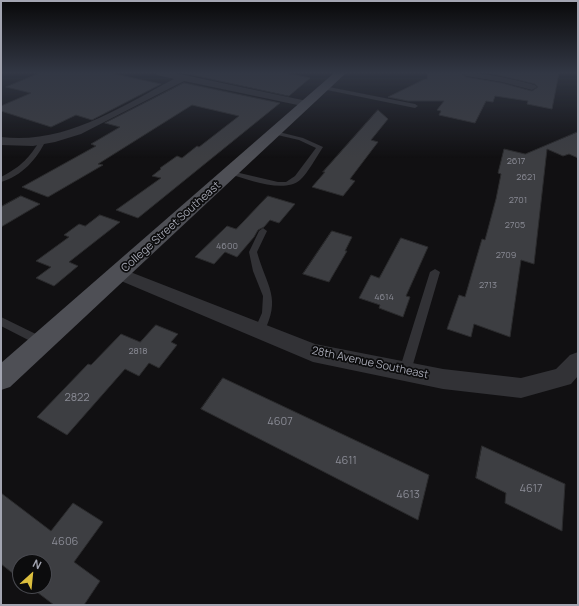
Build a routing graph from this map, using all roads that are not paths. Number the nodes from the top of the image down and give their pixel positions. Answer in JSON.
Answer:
{"nodes":[{"id":1,"x":138,"y":101,"type":"edge"},
{"id":2,"x":294,"y":101,"type":"edge"},
{"id":3,"x":310,"y":101,"type":"edge"},
{"id":4,"x":391,"y":101,"type":"edge"},
{"id":5,"x":307,"y":104,"type":"junction"},
{"id":6,"x":415,"y":106,"type":"dead end"},
{"id":7,"x":275,"y":133,"type":"junction"},
{"id":8,"x":43,"y":140,"type":"junction"},
{"id":9,"x":1,"y":141,"type":"edge"},
{"id":10,"x":231,"y":173,"type":"junction"},
{"id":11,"x":1,"y":180,"type":"edge"},
{"id":12,"x":263,"y":231,"type":"dead end"},
{"id":13,"x":435,"y":272,"type":"dead end"},
{"id":14,"x":120,"y":274,"type":"junction"},
{"id":15,"x":1,"y":321,"type":"edge"},
{"id":16,"x":259,"y":331,"type":"junction"},
{"id":17,"x":42,"y":342,"type":"junction"},
{"id":18,"x":578,"y":361,"type":"edge"},
{"id":19,"x":404,"y":371,"type":"junction"},
{"id":20,"x":1,"y":379,"type":"edge"}],
"edges":[{"from":1,"to":8,"type":"street"},
{"from":2,"to":5,"type":"street"},
{"from":3,"to":5,"type":"main road","name":"College Street Southeast"},
{"from":4,"to":6,"type":"lane"},
{"from":5,"to":7,"type":"main road","name":"College Street Southeast"},
{"from":7,"to":10,"type":"main road","name":"College Street Southeast"},
{"from":7,"to":10,"type":"lane"},
{"from":8,"to":9,"type":"street"},
{"from":8,"to":11,"type":"lane"},
{"from":10,"to":14,"type":"main road","name":"College Street Southeast"},
{"from":12,"to":16,"type":"lane"},
{"from":13,"to":19,"type":"lane"},
{"from":14,"to":16,"type":"street","name":"28th Avenue Southeast"},
{"from":14,"to":17,"type":"main road","name":"College Street Southeast"},
{"from":15,"to":17,"type":"lane"},
{"from":16,"to":19,"type":"street","name":"28th Avenue Southeast"},
{"from":17,"to":20,"type":"main road","name":"College Street Southeast"},
{"from":18,"to":19,"type":"street","name":"28th Avenue Southeast"}]}
